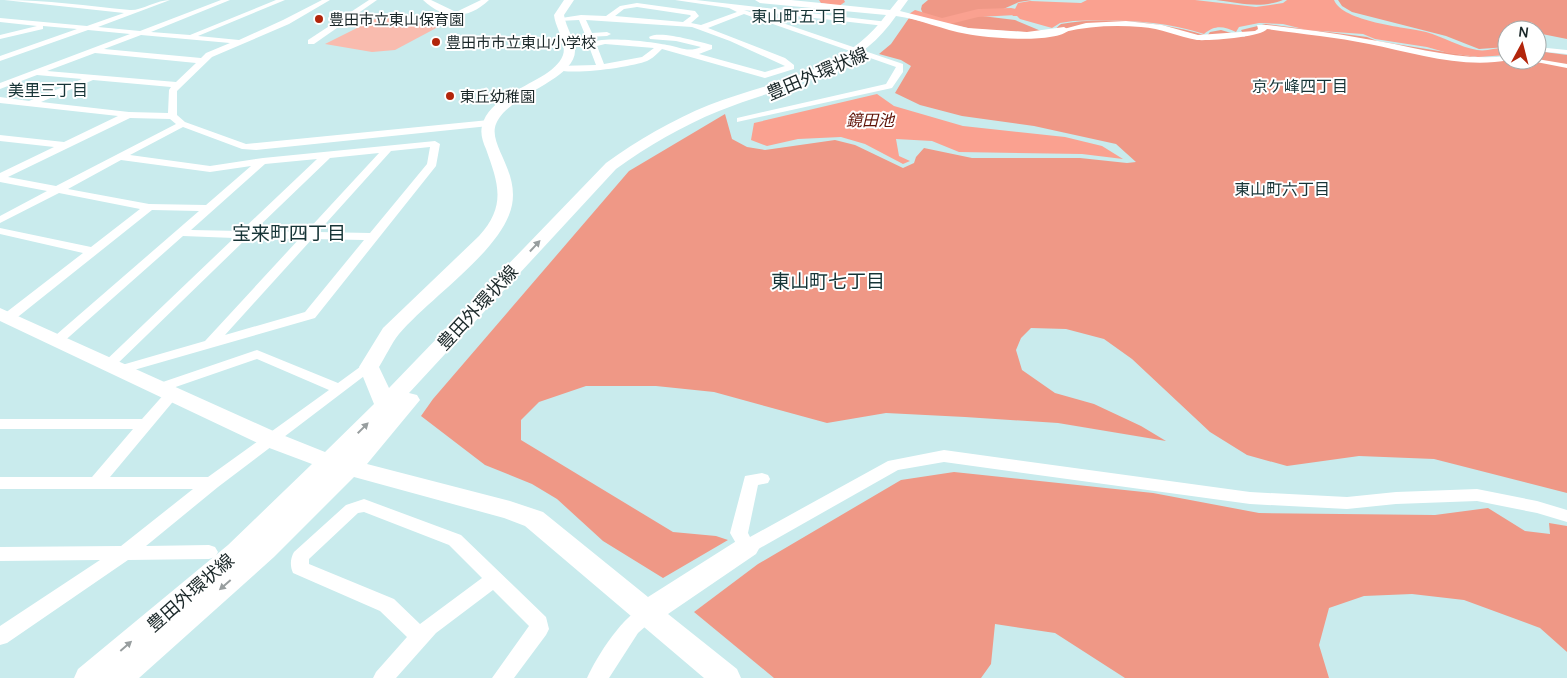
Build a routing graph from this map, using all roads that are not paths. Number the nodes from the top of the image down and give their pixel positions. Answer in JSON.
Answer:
{"nodes":[{"id":1,"x":7,"y":0,"type":"edge"},
{"id":2,"x":61,"y":0,"type":"edge"},
{"id":3,"x":167,"y":0,"type":"edge"},
{"id":4,"x":227,"y":0,"type":"edge"},
{"id":5,"x":282,"y":0,"type":"edge"},
{"id":6,"x":327,"y":0,"type":"edge"},
{"id":7,"x":374,"y":0,"type":"edge"},
{"id":8,"x":426,"y":0,"type":"edge"},
{"id":9,"x":486,"y":0,"type":"edge"},
{"id":10,"x":568,"y":0,"type":"edge"},
{"id":11,"x":678,"y":0,"type":"edge"},
{"id":12,"x":742,"y":0,"type":"edge"},
{"id":13,"x":760,"y":0,"type":"edge"},
{"id":14,"x":912,"y":0,"type":"edge"},
{"id":15,"x":19,"y":1,"type":"junction"},
{"id":16,"x":49,"y":4,"type":"junction"},
{"id":17,"x":718,"y":6,"type":"junction"},
{"id":18,"x":0,"y":7,"type":"edge"},
{"id":19,"x":732,"y":8,"type":"junction"},
{"id":20,"x":31,"y":11,"type":"dead end"},
{"id":21,"x":133,"y":12,"type":"junction"},
{"id":22,"x":744,"y":12,"type":"junction"},
{"id":23,"x":896,"y":13,"type":"edge"},
{"id":24,"x":22,"y":14,"type":"dead end"},
{"id":25,"x":581,"y":17,"type":"junction"},
{"id":26,"x":608,"y":18,"type":"junction"},
{"id":27,"x":559,"y":19,"type":"junction"},
{"id":28,"x":2,"y":20,"type":"edge"},
{"id":29,"x":686,"y":24,"type":"junction"},
{"id":30,"x":50,"y":25,"type":"junction"},
{"id":31,"x":88,"y":28,"type":"junction"},
{"id":32,"x":701,"y":28,"type":"junction"},
{"id":33,"x":1064,"y":30,"type":"joint"},
{"id":34,"x":141,"y":32,"type":"junction"},
{"id":35,"x":616,"y":34,"type":"dead end"},
{"id":36,"x":190,"y":36,"type":"junction"},
{"id":37,"x":643,"y":36,"type":"dead end"},
{"id":38,"x":0,"y":37,"type":"edge"},
{"id":39,"x":733,"y":39,"type":"junction"},
{"id":40,"x":240,"y":42,"type":"junction"},
{"id":41,"x":311,"y":42,"type":"dead end"},
{"id":42,"x":660,"y":46,"type":"junction"},
{"id":43,"x":709,"y":48,"type":"junction"},
{"id":44,"x":1547,"y":50,"type":"edge"},
{"id":45,"x":92,"y":51,"type":"junction"},
{"id":46,"x":1567,"y":52,"type":"edge"},
{"id":47,"x":692,"y":54,"type":"junction"},
{"id":48,"x":0,"y":59,"type":"edge"},
{"id":49,"x":1497,"y":59,"type":"edge"},
{"id":50,"x":202,"y":61,"type":"junction"},
{"id":51,"x":1547,"y":63,"type":"edge"},
{"id":52,"x":601,"y":66,"type":"junction"},
{"id":53,"x":1567,"y":66,"type":"edge"},
{"id":54,"x":558,"y":68,"type":"junction"},
{"id":55,"x":37,"y":72,"type":"junction"},
{"id":56,"x":93,"y":78,"type":"junction"},
{"id":57,"x":178,"y":85,"type":"junction"},
{"id":58,"x":0,"y":86,"type":"edge"},
{"id":59,"x":0,"y":100,"type":"edge"},
{"id":60,"x":30,"y":103,"type":"junction"},
{"id":61,"x":128,"y":115,"type":"junction"},
{"id":62,"x":172,"y":116,"type":"junction"},
{"id":63,"x":740,"y":120,"type":"dead end"},
{"id":64,"x":489,"y":123,"type":"junction"},
{"id":65,"x":182,"y":124,"type":"junction"},
{"id":66,"x":0,"y":138,"type":"edge"},
{"id":67,"x":64,"y":145,"type":"junction"},
{"id":68,"x":390,"y":147,"type":"junction"},
{"id":69,"x":328,"y":154,"type":"junction"},
{"id":70,"x":121,"y":157,"type":"junction"},
{"id":71,"x":263,"y":161,"type":"junction"},
{"id":72,"x":0,"y":178,"type":"edge"},
{"id":73,"x":12,"y":182,"type":"junction"},
{"id":74,"x":0,"y":188,"type":"edge"},
{"id":75,"x":58,"y":190,"type":"junction"},
{"id":76,"x":149,"y":207,"type":"junction"},
{"id":77,"x":210,"y":208,"type":"junction"},
{"id":78,"x":0,"y":220,"type":"edge"},
{"id":79,"x":0,"y":231,"type":"edge"},
{"id":80,"x":182,"y":233,"type":"junction"},
{"id":81,"x":245,"y":235,"type":"junction"},
{"id":82,"x":310,"y":236,"type":"junction"},
{"id":83,"x":374,"y":237,"type":"junction"},
{"id":84,"x":92,"y":251,"type":"junction"},
{"id":85,"x":4,"y":316,"type":"edge"},
{"id":86,"x":56,"y":341,"type":"junction"},
{"id":87,"x":211,"y":343,"type":"junction"},
{"id":88,"x":114,"y":367,"type":"junction"},
{"id":89,"x":369,"y":367,"type":"junction"},
{"id":90,"x":340,"y":389,"type":"junction"},
{"id":91,"x":165,"y":391,"type":"junction"},
{"id":92,"x":386,"y":405,"type":"junction"},
{"id":93,"x":0,"y":424,"type":"edge"},
{"id":94,"x":144,"y":424,"type":"junction"},
{"id":95,"x":272,"y":440,"type":"junction"},
{"id":96,"x":339,"y":465,"type":"junction"},
{"id":97,"x":762,"y":479,"type":"dead end"},
{"id":98,"x":0,"y":483,"type":"edge"},
{"id":99,"x":96,"y":483,"type":"junction"},
{"id":100,"x":212,"y":483,"type":"junction"},
{"id":101,"x":1567,"y":516,"type":"edge"},
{"id":102,"x":747,"y":547,"type":"junction"},
{"id":103,"x":209,"y":552,"type":"dead end"},
{"id":104,"x":0,"y":554,"type":"edge"},
{"id":105,"x":123,"y":554,"type":"junction"},
{"id":106,"x":494,"y":579,"type":"junction"},
{"id":107,"x":647,"y":613,"type":"junction"},
{"id":108,"x":0,"y":638,"type":"edge"},
{"id":109,"x":420,"y":638,"type":"junction"},
{"id":110,"x":89,"y":678,"type":"edge"},
{"id":111,"x":118,"y":678,"type":"edge"},
{"id":112,"x":383,"y":678,"type":"edge"},
{"id":113,"x":502,"y":678,"type":"edge"},
{"id":114,"x":597,"y":678,"type":"edge"},
{"id":115,"x":726,"y":678,"type":"edge"}],
"edges":[{"from":1,"to":15,"type":"street"},
{"from":2,"to":16,"type":"street"},
{"from":3,"to":21,"type":"street"},
{"from":4,"to":34,"type":"street"},
{"from":5,"to":36,"type":"street"},
{"from":6,"to":40,"type":"street"},
{"from":7,"to":41,"type":"street"},
{"from":8,"to":9,"type":"street"},
{"from":10,"to":27,"type":"street"},
{"from":11,"to":17,"type":"street"},
{"from":12,"to":17,"type":"street"},
{"from":13,"to":23,"type":"street"},
{"from":14,"to":23,"type":"street","name":"豊田外環状線"},
{"from":15,"to":16,"type":"street"},
{"from":15,"to":18,"type":"street"},
{"from":16,"to":20,"type":"street"},
{"from":16,"to":21,"type":"street"},
{"from":17,"to":19,"type":"street"},
{"from":19,"to":22,"type":"street"},
{"from":19,"to":23,"type":"street"},
{"from":21,"to":31,"type":"street"},
{"from":22,"to":32,"type":"street"},
{"from":22,"to":63,"type":"street"},
{"from":23,"to":33,"type":"street"},
{"from":92,"to":23,"type":"street","name":"豊田外環状線","one_way":true},
{"from":23,"to":96,"type":"street","name":"豊田外環状線"},
{"from":24,"to":28,"type":"street"},
{"from":25,"to":26,"type":"street"},
{"from":25,"to":27,"type":"street"},
{"from":25,"to":35,"type":"street"},
{"from":26,"to":29,"type":"street"},
{"from":26,"to":29,"type":"street"},
{"from":27,"to":54,"type":"street"},
{"from":28,"to":30,"type":"street"},
{"from":29,"to":32,"type":"street"},
{"from":30,"to":31,"type":"street"},
{"from":30,"to":38,"type":"street"},
{"from":31,"to":34,"type":"street"},
{"from":31,"to":48,"type":"street"},
{"from":32,"to":39,"type":"street"},
{"from":33,"to":49,"type":"street"},
{"from":34,"to":36,"type":"street"},
{"from":34,"to":45,"type":"street"},
{"from":36,"to":40,"type":"street"},
{"from":37,"to":43,"type":"street"},
{"from":39,"to":43,"type":"street"},
{"from":39,"to":47,"type":"street"},
{"from":40,"to":50,"type":"street"},
{"from":42,"to":47,"type":"street"},
{"from":42,"to":52,"type":"street"},
{"from":42,"to":52,"type":"street"},
{"from":43,"to":47,"type":"street"},
{"from":44,"to":46,"type":"street"},
{"from":45,"to":50,"type":"street"},
{"from":45,"to":55,"type":"street"},
{"from":50,"to":57,"type":"street"},
{"from":51,"to":53,"type":"street"},
{"from":52,"to":54,"type":"street"},
{"from":54,"to":64,"type":"street"},
{"from":55,"to":56,"type":"street"},
{"from":55,"to":58,"type":"street"},
{"from":56,"to":57,"type":"street"},
{"from":56,"to":60,"type":"street"},
{"from":57,"to":62,"type":"street"},
{"from":59,"to":60,"type":"street"},
{"from":60,"to":61,"type":"street"},
{"from":61,"to":62,"type":"street"},
{"from":61,"to":67,"type":"street"},
{"from":62,"to":65,"type":"street"},
{"from":64,"to":65,"type":"street"},
{"from":64,"to":89,"type":"street"},
{"from":65,"to":70,"type":"street"},
{"from":66,"to":67,"type":"street"},
{"from":67,"to":72,"type":"street"},
{"from":68,"to":69,"type":"street"},
{"from":68,"to":82,"type":"street"},
{"from":68,"to":83,"type":"street"},
{"from":69,"to":71,"type":"street"},
{"from":69,"to":81,"type":"street"},
{"from":70,"to":71,"type":"street"},
{"from":70,"to":75,"type":"street"},
{"from":71,"to":77,"type":"street"},
{"from":72,"to":73,"type":"street"},
{"from":73,"to":74,"type":"street"},
{"from":73,"to":75,"type":"street"},
{"from":75,"to":76,"type":"street"},
{"from":75,"to":78,"type":"street"},
{"from":76,"to":77,"type":"street"},
{"from":76,"to":84,"type":"street"},
{"from":77,"to":80,"type":"street"},
{"from":79,"to":84,"type":"street"},
{"from":80,"to":81,"type":"street"},
{"from":80,"to":86,"type":"street"},
{"from":81,"to":82,"type":"street"},
{"from":81,"to":88,"type":"street"},
{"from":82,"to":83,"type":"street"},
{"from":82,"to":87,"type":"street"},
{"from":83,"to":87,"type":"street"},
{"from":84,"to":85,"type":"street"},
{"from":85,"to":86,"type":"street"},
{"from":86,"to":88,"type":"street"},
{"from":87,"to":88,"type":"street"},
{"from":88,"to":91,"type":"street"},
{"from":89,"to":90,"type":"street"},
{"from":89,"to":92,"type":"street"},
{"from":90,"to":91,"type":"street"},
{"from":90,"to":95,"type":"street"},
{"from":91,"to":94,"type":"street"},
{"from":91,"to":95,"type":"street"},
{"from":96,"to":92,"type":"street","name":"豊田外環状線","one_way":true},
{"from":93,"to":94,"type":"street"},
{"from":94,"to":99,"type":"street"},
{"from":95,"to":96,"type":"street"},
{"from":95,"to":100,"type":"street"},
{"from":96,"to":107,"type":"street"},
{"from":110,"to":96,"type":"street","name":"豊田外環状線","one_way":true},
{"from":96,"to":111,"type":"street","name":"豊田外環状線","one_way":true},
{"from":97,"to":102,"type":"street"},
{"from":98,"to":99,"type":"street"},
{"from":99,"to":100,"type":"street"},
{"from":100,"to":105,"type":"street"},
{"from":101,"to":102,"type":"street"},
{"from":102,"to":107,"type":"street"},
{"from":103,"to":105,"type":"street"},
{"from":104,"to":105,"type":"street"},
{"from":105,"to":108,"type":"street"},
{"from":106,"to":109,"type":"street"},
{"from":106,"to":109,"type":"street"},
{"from":106,"to":113,"type":"street"},
{"from":107,"to":114,"type":"street"},
{"from":107,"to":115,"type":"street"},
{"from":109,"to":112,"type":"street"}]}
